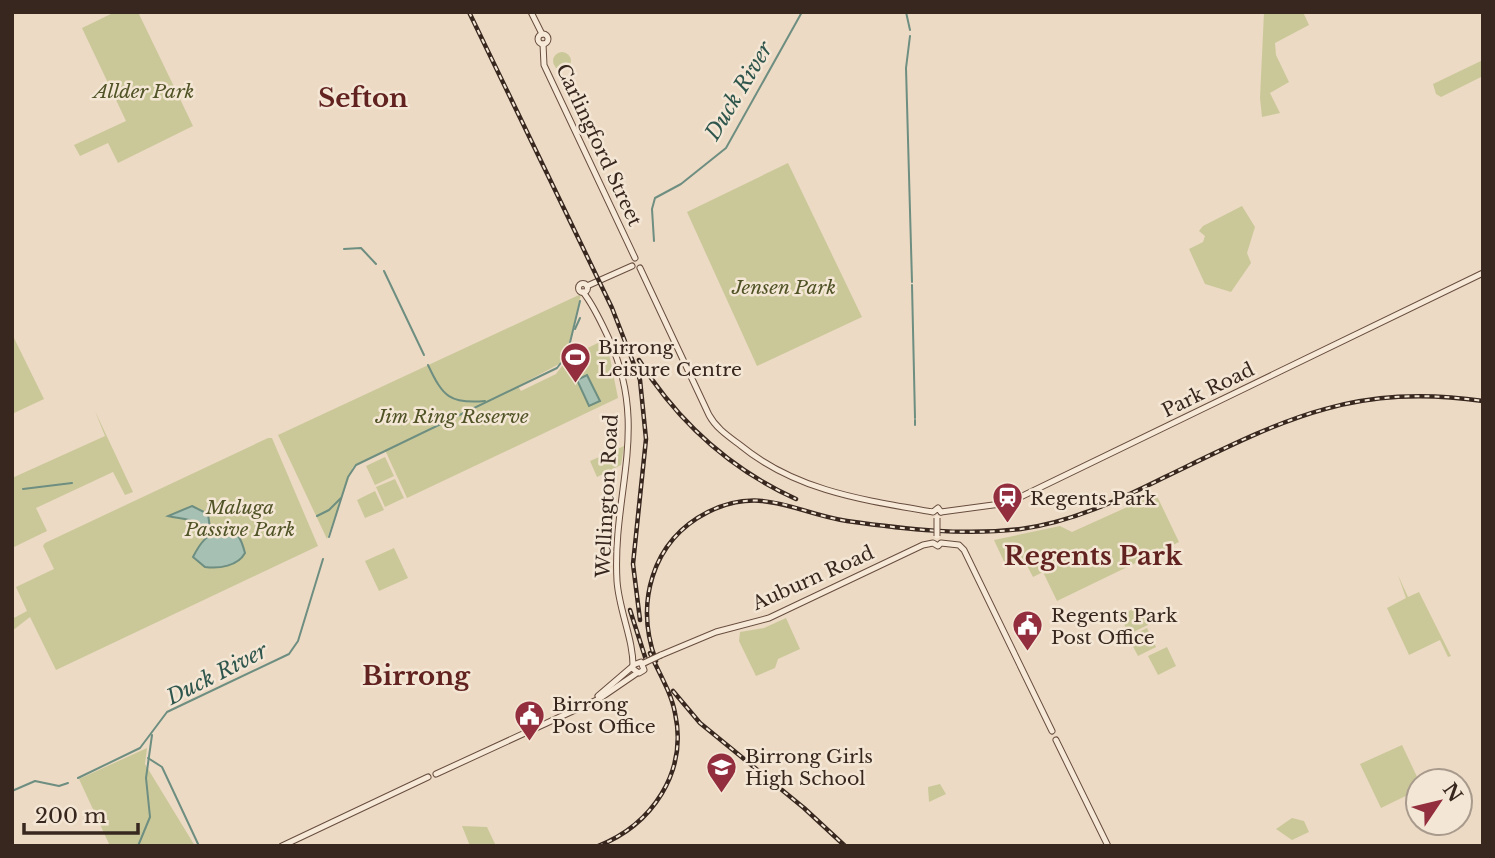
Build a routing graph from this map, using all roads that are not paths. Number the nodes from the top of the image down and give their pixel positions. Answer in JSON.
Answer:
{"nodes":[{"id":1,"x":531,"y":12,"type":"edge"},
{"id":2,"x":635,"y":258,"type":"junction"},
{"id":3,"x":632,"y":266,"type":"junction"},
{"id":4,"x":640,"y":268,"type":"junction"},
{"id":5,"x":1483,"y":273,"type":"edge"},
{"id":6,"x":937,"y":514,"type":"junction"},
{"id":7,"x":937,"y":540,"type":"junction"},
{"id":8,"x":632,"y":651,"type":"junction"},
{"id":9,"x":643,"y":664,"type":"junction"},
{"id":10,"x":633,"y":666,"type":"junction"},
{"id":11,"x":636,"y":673,"type":"junction"},
{"id":12,"x":590,"y":702,"type":"junction"},
{"id":13,"x":282,"y":846,"type":"edge"},
{"id":14,"x":1108,"y":846,"type":"edge"}],
"edges":[{"from":1,"to":2,"type":"main road","name":"Carlingford Street"},
{"from":2,"to":3,"type":"main road"},
{"from":2,"to":4,"type":"main road","name":"Carlingford Street"},
{"from":3,"to":4,"type":"main road"},
{"from":3,"to":8,"type":"main road","name":"Wellington Road"},
{"from":4,"to":6,"type":"main road"},
{"from":5,"to":6,"type":"main road","name":"Park Road"},
{"from":6,"to":7,"type":"main road","bridge":true},
{"from":7,"to":9,"type":"main road","name":"Auburn Road","bridge":true},
{"from":7,"to":14,"type":"main road"},
{"from":8,"to":9,"type":"main road","name":"Wellington Road"},
{"from":8,"to":10,"type":"main road","name":"Wellington Road"},
{"from":9,"to":10,"type":"main road"},
{"from":9,"to":11,"type":"main road"},
{"from":10,"to":11,"type":"main road","name":"Wellington Road"},
{"from":10,"to":12,"type":"main road"},
{"from":11,"to":12,"type":"main road"},
{"from":12,"to":13,"type":"main road"}]}
